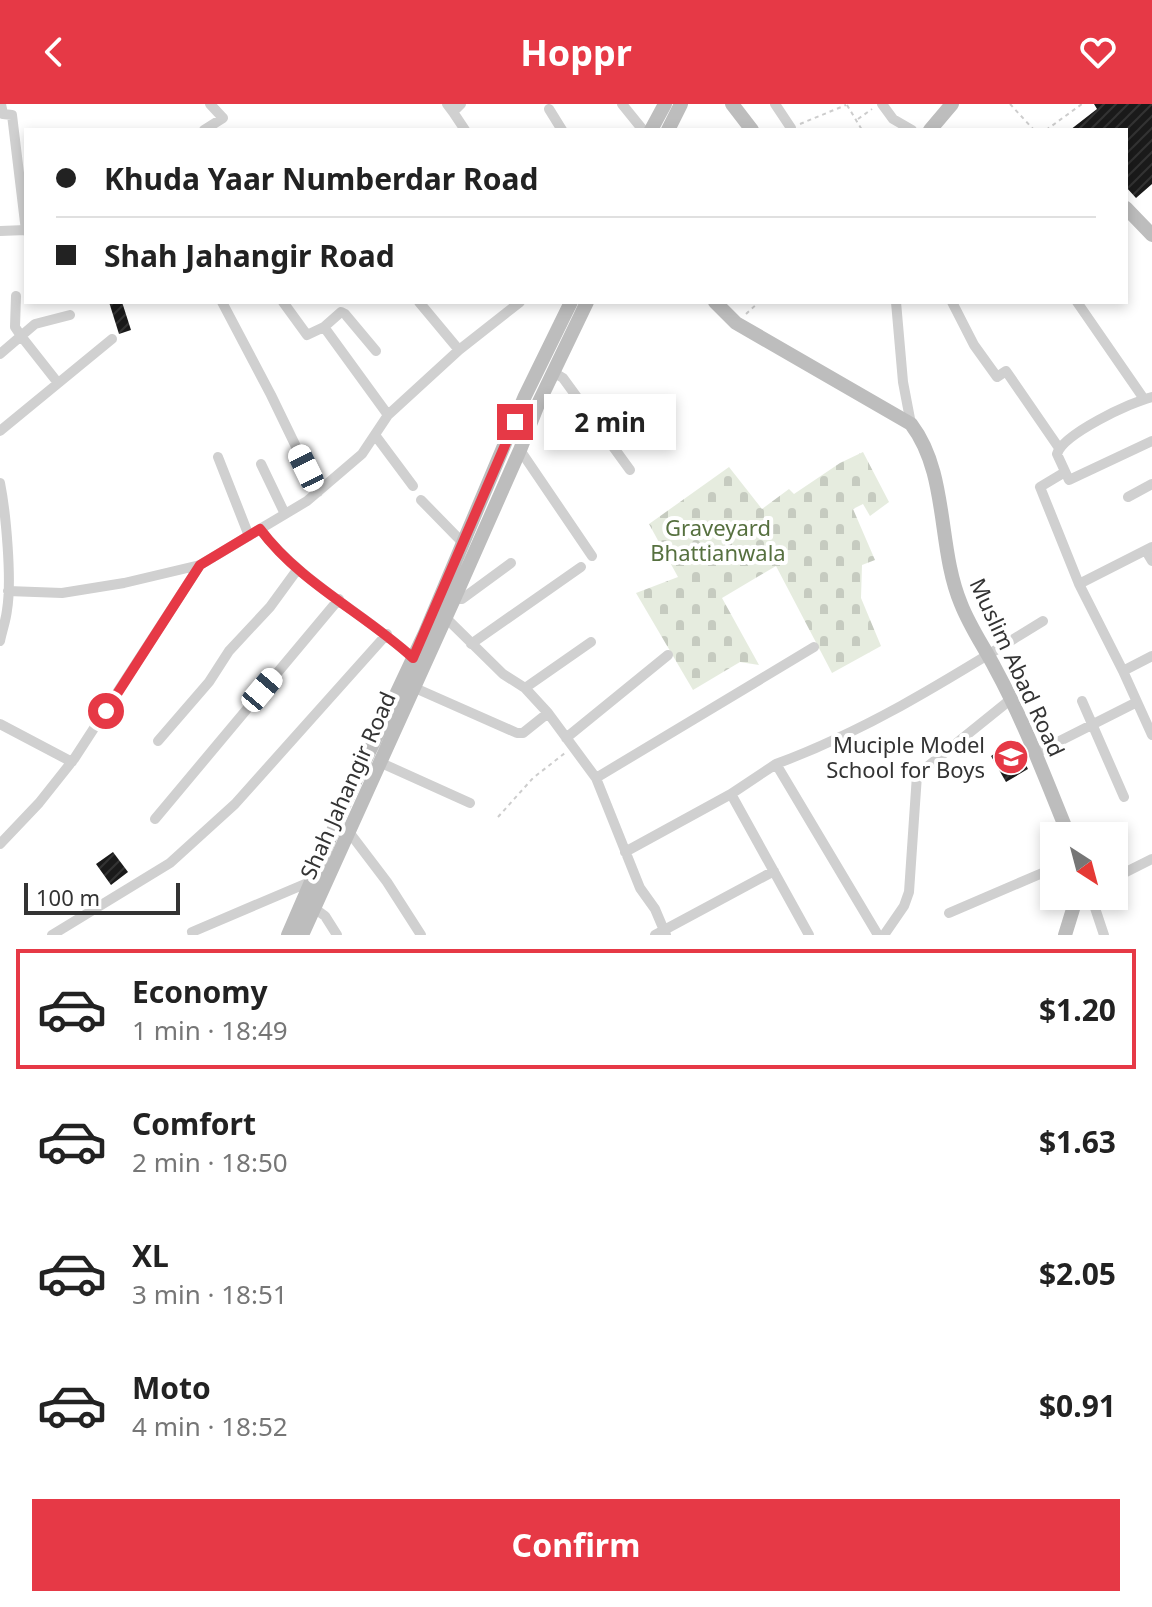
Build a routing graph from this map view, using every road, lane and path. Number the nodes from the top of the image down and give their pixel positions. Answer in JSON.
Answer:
{"nodes":[{"id":1,"x":1,"y":104,"type":"edge"},
{"id":2,"x":210,"y":104,"type":"edge"},
{"id":3,"x":622,"y":104,"type":"edge"},
{"id":4,"x":665,"y":104,"type":"edge"},
{"id":5,"x":681,"y":104,"type":"edge"},
{"id":6,"x":732,"y":104,"type":"edge"},
{"id":7,"x":775,"y":104,"type":"edge"},
{"id":8,"x":846,"y":104,"type":"edge"},
{"id":9,"x":881,"y":104,"type":"edge"},
{"id":10,"x":952,"y":104,"type":"edge"},
{"id":11,"x":1017,"y":104,"type":"edge"},
{"id":12,"x":1082,"y":104,"type":"edge"},
{"id":13,"x":1012,"y":106,"type":"edge"},
{"id":14,"x":454,"y":107,"type":"edge"},
{"id":15,"x":549,"y":109,"type":"dead end"},
{"id":16,"x":856,"y":120,"type":"junction"},
{"id":17,"x":207,"y":128,"type":"edge"},
{"id":18,"x":464,"y":128,"type":"edge"},
{"id":19,"x":561,"y":128,"type":"edge"},
{"id":20,"x":641,"y":128,"type":"edge"},
{"id":21,"x":652,"y":128,"type":"edge"},
{"id":22,"x":669,"y":128,"type":"edge"},
{"id":23,"x":750,"y":128,"type":"edge"},
{"id":24,"x":791,"y":128,"type":"joint"},
{"id":25,"x":861,"y":128,"type":"edge"},
{"id":26,"x":909,"y":128,"type":"edge"},
{"id":27,"x":932,"y":128,"type":"edge"},
{"id":28,"x":1032,"y":128,"type":"edge"},
{"id":29,"x":1049,"y":128,"type":"edge"},
{"id":30,"x":1128,"y":210,"type":"edge"},
{"id":31,"x":24,"y":214,"type":"edge"},
{"id":32,"x":24,"y":230,"type":"edge"},
{"id":33,"x":0,"y":231,"type":"edge"},
{"id":34,"x":1152,"y":235,"type":"edge"},
{"id":35,"x":16,"y":296,"type":"dead end"},
{"id":36,"x":224,"y":304,"type":"edge"},
{"id":37,"x":284,"y":304,"type":"edge"},
{"id":38,"x":421,"y":304,"type":"edge"},
{"id":39,"x":515,"y":304,"type":"edge"},
{"id":40,"x":570,"y":304,"type":"edge"},
{"id":41,"x":586,"y":304,"type":"edge"},
{"id":42,"x":717,"y":304,"type":"edge"},
{"id":43,"x":757,"y":304,"type":"edge"},
{"id":44,"x":896,"y":304,"type":"edge"},
{"id":45,"x":953,"y":304,"type":"edge"},
{"id":46,"x":1078,"y":304,"type":"edge"},
{"id":47,"x":70,"y":315,"type":"dead end"},
{"id":48,"x":736,"y":323,"type":"junction"},
{"id":49,"x":324,"y":327,"type":"junction"},
{"id":50,"x":21,"y":336,"type":"junction"},
{"id":51,"x":112,"y":339,"type":"dead end"},
{"id":52,"x":459,"y":350,"type":"junction"},
{"id":53,"x":376,"y":351,"type":"dead end"},
{"id":54,"x":0,"y":354,"type":"edge"},
{"id":55,"x":553,"y":372,"type":"junction"},
{"id":56,"x":58,"y":383,"type":"junction"},
{"id":57,"x":1148,"y":398,"type":"edge"},
{"id":58,"x":388,"y":415,"type":"junction"},
{"id":59,"x":911,"y":424,"type":"junction"},
{"id":60,"x":0,"y":431,"type":"edge"},
{"id":61,"x":375,"y":435,"type":"junction"},
{"id":62,"x":1152,"y":441,"type":"edge"},
{"id":63,"x":1059,"y":448,"type":"junction"},
{"id":64,"x":520,"y":450,"type":"junction"},
{"id":65,"x":218,"y":457,"type":"dead end"},
{"id":66,"x":261,"y":464,"type":"dead end"},
{"id":67,"x":630,"y":470,"type":"dead end"},
{"id":68,"x":1065,"y":472,"type":"junction"},
{"id":69,"x":0,"y":483,"type":"edge"},
{"id":70,"x":1152,"y":484,"type":"edge"},
{"id":71,"x":413,"y":486,"type":"dead end"},
{"id":72,"x":318,"y":492,"type":"junction"},
{"id":73,"x":1128,"y":497,"type":"dead end"},
{"id":74,"x":421,"y":500,"type":"dead end"},
{"id":75,"x":2,"y":510,"type":"edge"},
{"id":76,"x":285,"y":514,"type":"junction"},
{"id":77,"x":260,"y":529,"type":"junction"},
{"id":78,"x":249,"y":536,"type":"junction"},
{"id":79,"x":463,"y":543,"type":"junction"},
{"id":80,"x":1150,"y":553,"type":"edge"},
{"id":81,"x":592,"y":556,"type":"dead end"},
{"id":82,"x":511,"y":563,"type":"dead end"},
{"id":83,"x":200,"y":565,"type":"junction"},
{"id":84,"x":581,"y":567,"type":"dead end"},
{"id":85,"x":297,"y":570,"type":"junction"},
{"id":86,"x":1079,"y":584,"type":"junction"},
{"id":87,"x":8,"y":591,"type":"junction"},
{"id":88,"x":339,"y":599,"type":"junction"},
{"id":89,"x":454,"y":599,"type":"junction"},
{"id":90,"x":445,"y":617,"type":"junction"},
{"id":91,"x":1043,"y":621,"type":"dead end"},
{"id":92,"x":387,"y":634,"type":"junction"},
{"id":93,"x":0,"y":641,"type":"edge"},
{"id":94,"x":591,"y":642,"type":"dead end"},
{"id":95,"x":471,"y":644,"type":"junction"},
{"id":96,"x":814,"y":647,"type":"dead end"},
{"id":97,"x":668,"y":655,"type":"dead end"},
{"id":98,"x":987,"y":655,"type":"junction"},
{"id":99,"x":1152,"y":656,"type":"edge"},
{"id":100,"x":413,"y":658,"type":"junction"},
{"id":101,"x":1123,"y":671,"type":"junction"},
{"id":102,"x":415,"y":688,"type":"junction"},
{"id":103,"x":525,"y":688,"type":"junction"},
{"id":104,"x":1010,"y":700,"type":"junction"},
{"id":105,"x":1082,"y":701,"type":"dead end"},
{"id":106,"x":1137,"y":702,"type":"junction"},
{"id":107,"x":548,"y":713,"type":"junction"},
{"id":108,"x":0,"y":724,"type":"edge"},
{"id":109,"x":1092,"y":725,"type":"junction"},
{"id":110,"x":1152,"y":735,"type":"edge"},
{"id":111,"x":158,"y":741,"type":"dead end"},
{"id":112,"x":569,"y":742,"type":"junction"},
{"id":113,"x":1034,"y":754,"type":"junction"},
{"id":114,"x":72,"y":762,"type":"junction"},
{"id":115,"x":379,"y":762,"type":"junction"},
{"id":116,"x":776,"y":764,"type":"junction"},
{"id":117,"x":596,"y":778,"type":"junction"},
{"id":118,"x":731,"y":794,"type":"junction"},
{"id":119,"x":1124,"y":797,"type":"dead end"},
{"id":120,"x":470,"y":803,"type":"dead end"},
{"id":121,"x":498,"y":817,"type":"dead end"},
{"id":122,"x":155,"y":819,"type":"dead end"},
{"id":123,"x":1063,"y":822,"type":"edge"},
{"id":124,"x":349,"y":832,"type":"junction"},
{"id":125,"x":0,"y":844,"type":"edge"},
{"id":126,"x":625,"y":852,"type":"junction"},
{"id":127,"x":1152,"y":859,"type":"edge"},
{"id":128,"x":774,"y":871,"type":"junction"},
{"id":129,"x":1128,"y":871,"type":"edge"},
{"id":130,"x":1040,"y":874,"type":"edge"},
{"id":131,"x":312,"y":881,"type":"junction"},
{"id":132,"x":314,"y":908,"type":"junction"},
{"id":133,"x":1073,"y":910,"type":"edge"},
{"id":134,"x":1096,"y":910,"type":"edge"},
{"id":135,"x":949,"y":913,"type":"dead end"},
{"id":136,"x":662,"y":933,"type":"edge"},
{"id":137,"x":190,"y":934,"type":"edge"},
{"id":138,"x":52,"y":935,"type":"edge"},
{"id":139,"x":288,"y":935,"type":"edge"},
{"id":140,"x":302,"y":935,"type":"edge"},
{"id":141,"x":337,"y":935,"type":"edge"},
{"id":142,"x":421,"y":935,"type":"edge"},
{"id":143,"x":809,"y":935,"type":"edge"},
{"id":144,"x":881,"y":935,"type":"edge"},
{"id":145,"x":1065,"y":935,"type":"edge"},
{"id":146,"x":1104,"y":935,"type":"edge"}],
"edges":[{"from":1,"to":31,"type":"street"},
{"from":2,"to":17,"type":"street"},
{"from":3,"to":20,"type":"street"},
{"from":4,"to":21,"type":"street"},
{"from":5,"to":22,"type":"street"},
{"from":6,"to":23,"type":"street"},
{"from":7,"to":24,"type":"street"},
{"from":8,"to":16,"type":"path"},
{"from":8,"to":24,"type":"path"},
{"from":9,"to":16,"type":"path"},
{"from":9,"to":26,"type":"street"},
{"from":10,"to":27,"type":"street"},
{"from":11,"to":13,"type":"path"},
{"from":12,"to":29,"type":"path"},
{"from":13,"to":28,"type":"path"},
{"from":14,"to":18,"type":"street"},
{"from":15,"to":19,"type":"street"},
{"from":16,"to":25,"type":"path"},
{"from":30,"to":34,"type":"street"},
{"from":32,"to":33,"type":"street"},
{"from":35,"to":50,"type":"street"},
{"from":36,"to":72,"type":"street"},
{"from":37,"to":49,"type":"street"},
{"from":38,"to":52,"type":"street"},
{"from":39,"to":52,"type":"street"},
{"from":40,"to":79,"type":"street","name":"Shah Jahangir Road"},
{"from":41,"to":55,"type":"street","name":"Shah Jahangir Road"},
{"from":42,"to":48,"type":"street"},
{"from":43,"to":48,"type":"path"},
{"from":44,"to":59,"type":"street"},
{"from":45,"to":63,"type":"street"},
{"from":46,"to":57,"type":"street"},
{"from":47,"to":50,"type":"street"},
{"from":48,"to":59,"type":"street"},
{"from":49,"to":53,"type":"street"},
{"from":49,"to":58,"type":"street"},
{"from":50,"to":54,"type":"street"},
{"from":50,"to":56,"type":"street"},
{"from":51,"to":56,"type":"street"},
{"from":52,"to":58,"type":"street"},
{"from":55,"to":64,"type":"street","name":"Shah Jahangir Road"},
{"from":55,"to":67,"type":"street"},
{"from":56,"to":60,"type":"street"},
{"from":57,"to":63,"type":"street"},
{"from":58,"to":61,"type":"street"},
{"from":59,"to":98,"type":"street","name":"Muslim Abad Road"},
{"from":61,"to":71,"type":"street"},
{"from":61,"to":72,"type":"street"},
{"from":62,"to":68,"type":"street"},
{"from":63,"to":68,"type":"street"},
{"from":64,"to":81,"type":"street"},
{"from":64,"to":89,"type":"street","name":"Shah Jahangir Road"},
{"from":65,"to":78,"type":"street"},
{"from":66,"to":76,"type":"street"},
{"from":68,"to":86,"type":"street"},
{"from":69,"to":75,"type":"street"},
{"from":70,"to":73,"type":"street"},
{"from":72,"to":76,"type":"street"},
{"from":74,"to":79,"type":"street"},
{"from":75,"to":87,"type":"street"},
{"from":76,"to":77,"type":"street"},
{"from":77,"to":78,"type":"street"},
{"from":77,"to":85,"type":"street"},
{"from":78,"to":83,"type":"street"},
{"from":79,"to":100,"type":"street","name":"Shah Jahangir Road"},
{"from":80,"to":86,"type":"street"},
{"from":82,"to":89,"type":"street"},
{"from":83,"to":87,"type":"street"},
{"from":83,"to":114,"type":"street"},
{"from":84,"to":95,"type":"street"},
{"from":85,"to":88,"type":"street"},
{"from":85,"to":111,"type":"street"},
{"from":86,"to":101,"type":"street"},
{"from":87,"to":93,"type":"street"},
{"from":88,"to":92,"type":"street"},
{"from":88,"to":122,"type":"street"},
{"from":89,"to":90,"type":"street","name":"Shah Jahangir Road"},
{"from":90,"to":95,"type":"street"},
{"from":90,"to":102,"type":"street","name":"Shah Jahangir Road"},
{"from":91,"to":98,"type":"street"},
{"from":92,"to":100,"type":"street"},
{"from":92,"to":138,"type":"street"},
{"from":94,"to":103,"type":"street"},
{"from":95,"to":103,"type":"street"},
{"from":96,"to":117,"type":"street"},
{"from":97,"to":112,"type":"street"},
{"from":98,"to":104,"type":"street","name":"Muslim Abad Road"},
{"from":98,"to":116,"type":"street"},
{"from":99,"to":101,"type":"street"},
{"from":100,"to":131,"type":"street","name":"Shah Jahangir Road"},
{"from":101,"to":106,"type":"street"},
{"from":102,"to":107,"type":"street"},
{"from":102,"to":115,"type":"street","name":"Shah Jahangir Road"},
{"from":103,"to":107,"type":"street"},
{"from":104,"to":113,"type":"street","name":"Muslim Abad Road"},
{"from":104,"to":144,"type":"street"},
{"from":105,"to":109,"type":"street"},
{"from":106,"to":109,"type":"street"},
{"from":106,"to":110,"type":"street"},
{"from":107,"to":112,"type":"street"},
{"from":108,"to":114,"type":"street"},
{"from":109,"to":113,"type":"street"},
{"from":109,"to":119,"type":"street"},
{"from":112,"to":117,"type":"street"},
{"from":112,"to":121,"type":"path"},
{"from":113,"to":123,"type":"street","name":"Muslim Abad Road"},
{"from":114,"to":125,"type":"street"},
{"from":115,"to":120,"type":"street"},
{"from":115,"to":124,"type":"street","name":"Shah Jahangir Road"},
{"from":116,"to":118,"type":"street"},
{"from":116,"to":144,"type":"street"},
{"from":117,"to":126,"type":"street"},
{"from":118,"to":126,"type":"street"},
{"from":118,"to":128,"type":"street"},
{"from":124,"to":132,"type":"street","name":"Shah Jahangir Road"},
{"from":124,"to":142,"type":"street"},
{"from":126,"to":136,"type":"street"},
{"from":127,"to":129,"type":"street"},
{"from":128,"to":136,"type":"street"},
{"from":128,"to":143,"type":"street"},
{"from":130,"to":135,"type":"street"},
{"from":131,"to":137,"type":"street"},
{"from":131,"to":139,"type":"street","name":"Shah Jahangir Road"},
{"from":132,"to":140,"type":"street","name":"Shah Jahangir Road"},
{"from":132,"to":141,"type":"street"},
{"from":133,"to":145,"type":"street"},
{"from":134,"to":146,"type":"street"}]}
